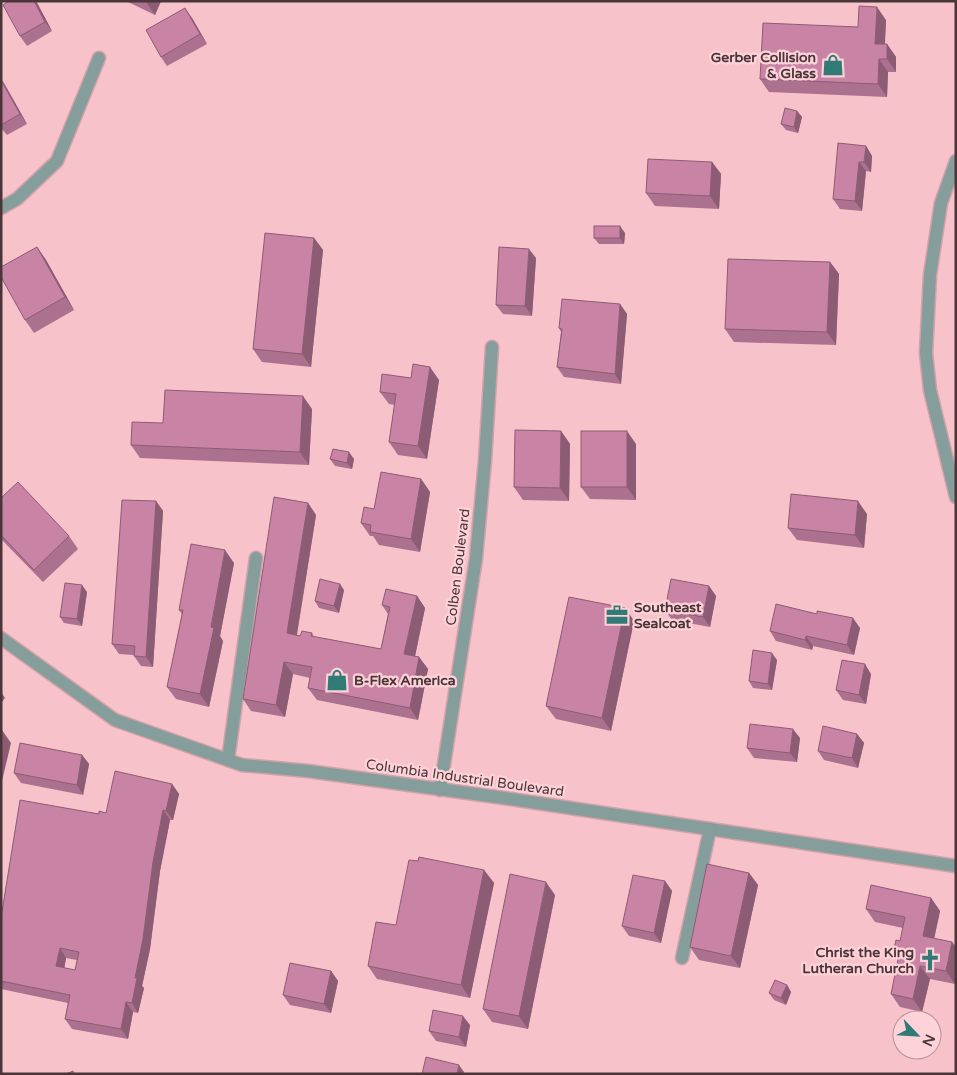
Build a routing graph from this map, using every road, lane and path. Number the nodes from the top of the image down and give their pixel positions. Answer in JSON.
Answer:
{"nodes":[{"id":1,"x":99,"y":58,"type":"dead end"},
{"id":2,"x":956,"y":161,"type":"edge"},
{"id":3,"x":1,"y":208,"type":"edge"},
{"id":4,"x":492,"y":347,"type":"dead end"},
{"id":5,"x":956,"y":497,"type":"edge"},
{"id":6,"x":256,"y":558,"type":"dead end"},
{"id":7,"x":1,"y":638,"type":"edge"},
{"id":8,"x":228,"y":760,"type":"junction"},
{"id":9,"x":440,"y":790,"type":"junction"},
{"id":10,"x":710,"y":829,"type":"junction"},
{"id":11,"x":956,"y":866,"type":"edge"},
{"id":12,"x":682,"y":958,"type":"dead end"}],
"edges":[{"from":1,"to":3,"type":"street"},
{"from":2,"to":5,"type":"street"},
{"from":4,"to":9,"type":"street","name":"Colben Boulevard"},
{"from":6,"to":8,"type":"street"},
{"from":7,"to":8,"type":"street","name":"Columbia Industrial Boulevard"},
{"from":8,"to":9,"type":"street","name":"Columbia Industrial Boulevard"},
{"from":9,"to":10,"type":"street","name":"Columbia Industrial Boulevard"},
{"from":10,"to":11,"type":"street","name":"Columbia Industrial Boulevard"},
{"from":10,"to":12,"type":"street"}]}
